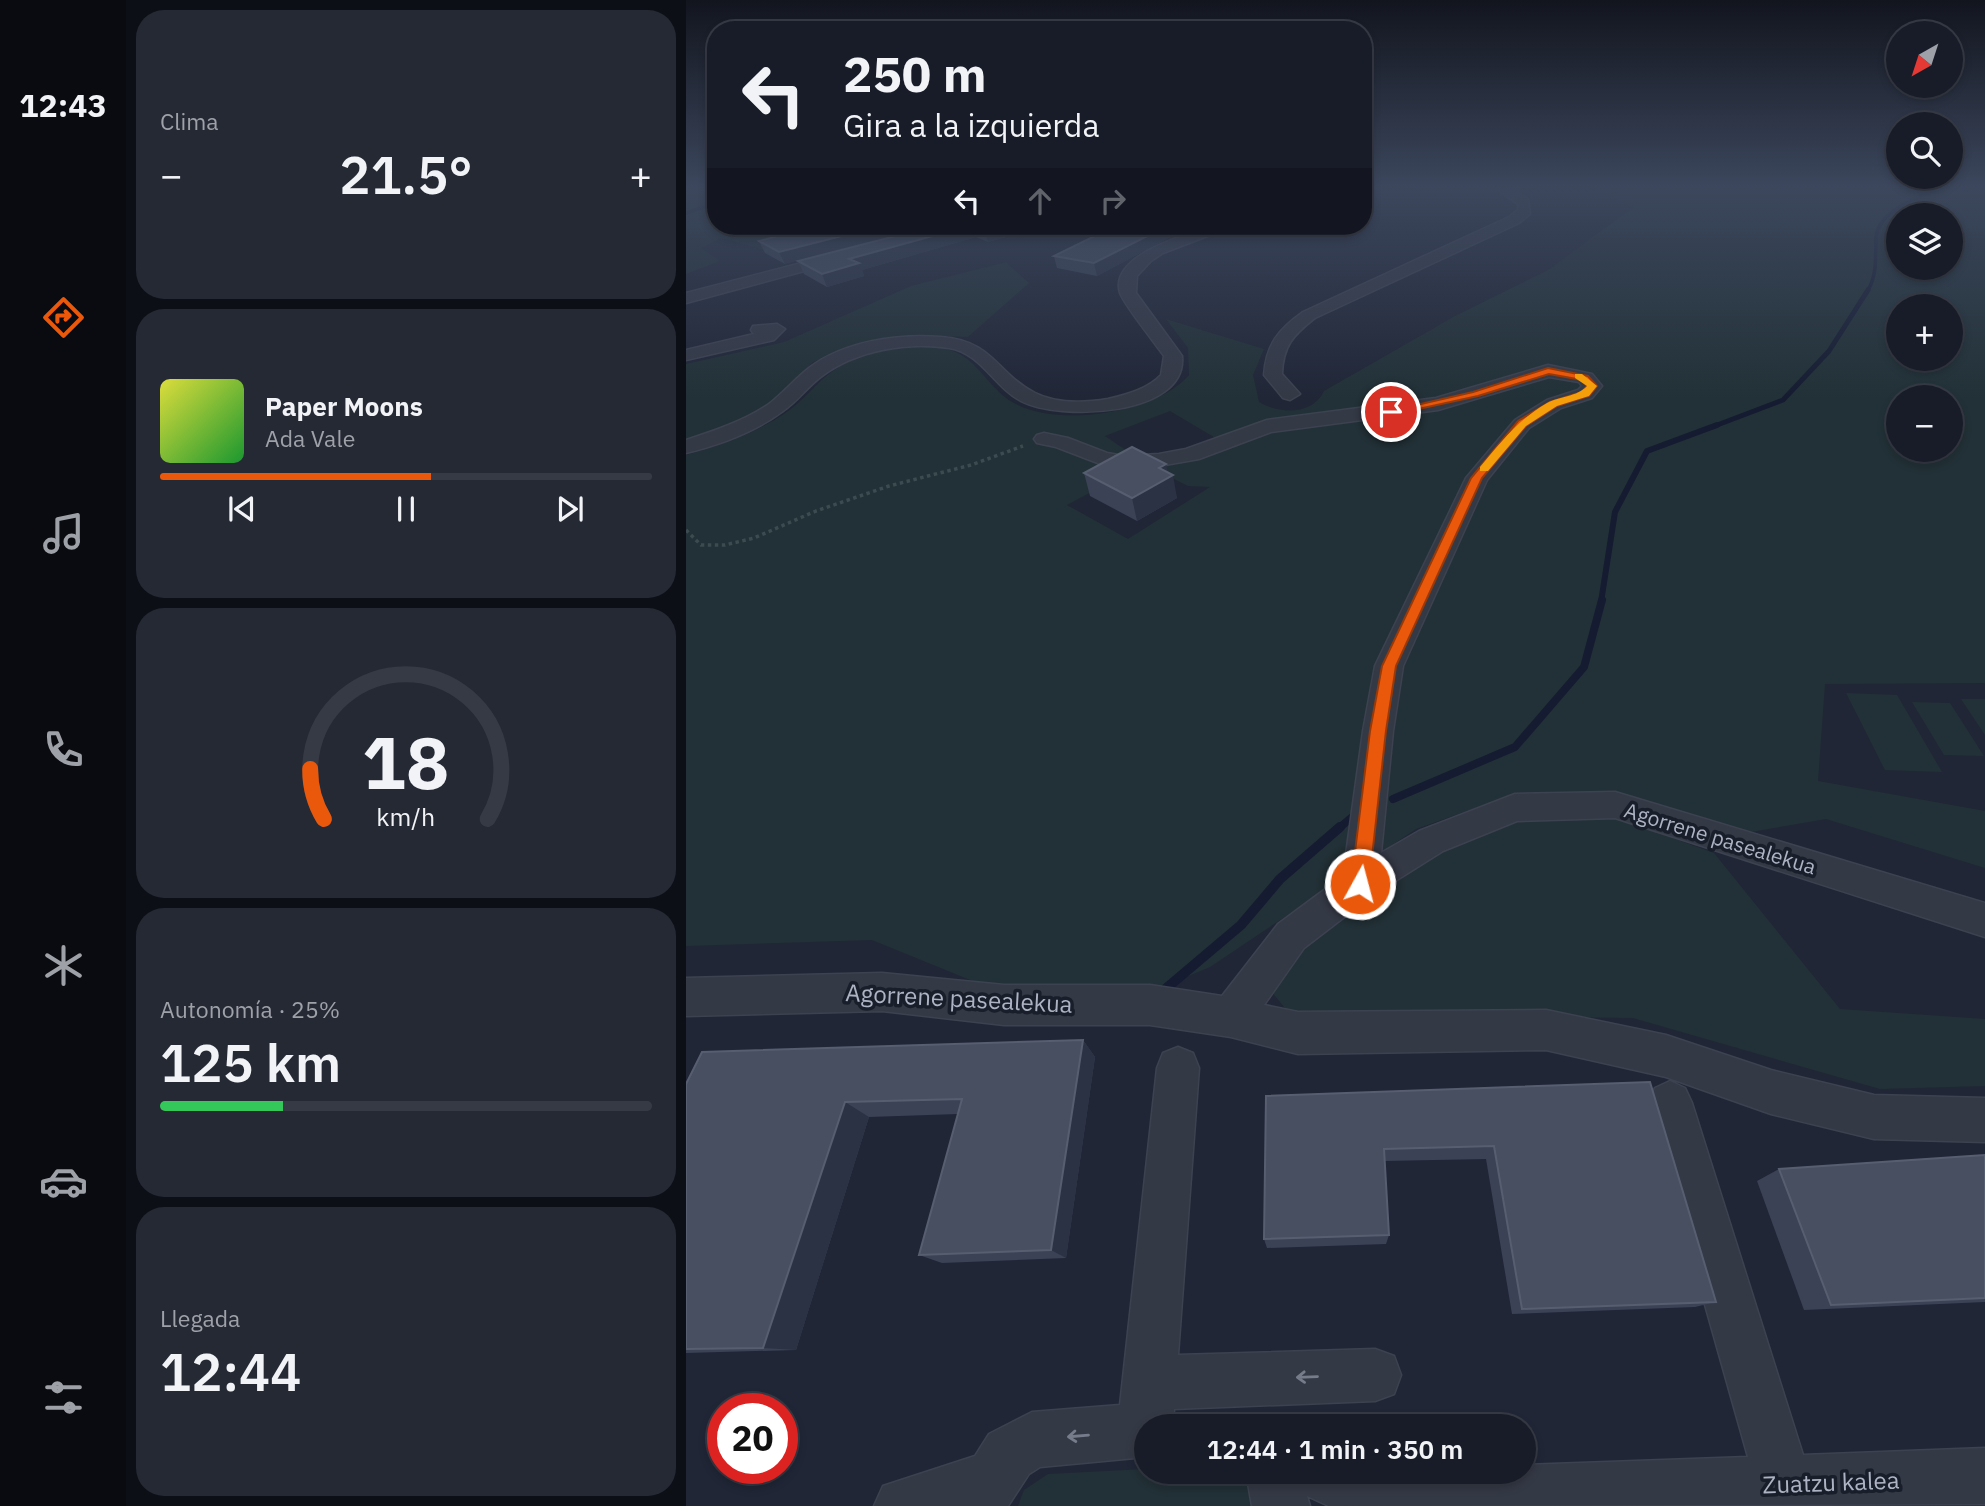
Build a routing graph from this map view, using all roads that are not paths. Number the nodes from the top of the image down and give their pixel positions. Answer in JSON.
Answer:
{"nodes":[{"id":1,"x":839,"y":257,"type":"edge"},
{"id":2,"x":1148,"y":257,"type":"edge"},
{"id":3,"x":1434,"y":257,"type":"edge"},
{"id":4,"x":775,"y":259,"type":"edge"},
{"id":5,"x":798,"y":268,"type":"junction"},
{"id":6,"x":686,"y":298,"type":"edge"},
{"id":7,"x":759,"y":330,"type":"dead end"},
{"id":8,"x":686,"y":355,"type":"edge"},
{"id":9,"x":1290,"y":394,"type":"dead end"},
{"id":10,"x":1044,"y":439,"type":"road end"},
{"id":11,"x":686,"y":447,"type":"edge"},
{"id":12,"x":1360,"y":884,"type":"junction"},
{"id":13,"x":1985,"y":920,"type":"edge"},
{"id":14,"x":686,"y":997,"type":"edge"},
{"id":15,"x":1231,"y":1017,"type":"junction"},
{"id":16,"x":1178,"y":1068,"type":"dead end"},
{"id":17,"x":1670,"y":1103,"type":"dead end"},
{"id":18,"x":1985,"y":1120,"type":"edge"},
{"id":19,"x":1375,"y":1375,"type":"dead end"},
{"id":20,"x":1147,"y":1414,"type":"edge"},
{"id":21,"x":1134,"y":1417,"type":"edge"},
{"id":22,"x":1985,"y":1476,"type":"edge"},
{"id":23,"x":1276,"y":1484,"type":"edge"},
{"id":24,"x":1342,"y":1484,"type":"edge"},
{"id":25,"x":984,"y":1492,"type":"edge"},
{"id":26,"x":1788,"y":1495,"type":"edge"},
{"id":27,"x":1381,"y":1504,"type":"edge"},
{"id":28,"x":903,"y":1506,"type":"edge"},
{"id":29,"x":1281,"y":1506,"type":"edge"}],
"edges":[{"from":1,"to":5,"type":"street"},
{"from":2,"to":11,"type":"street"},
{"from":3,"to":9,"type":"street"},
{"from":4,"to":5,"type":"street"},
{"from":5,"to":6,"type":"street"},
{"from":7,"to":8,"type":"street"},
{"from":10,"to":12,"type":"street"},
{"from":12,"to":13,"type":"street","name":"Agorrene pasealekua"},
{"from":12,"to":15,"type":"street","name":"Agorrene pasealekua"},
{"from":14,"to":15,"type":"street","name":"Agorrene pasealekua"},
{"from":15,"to":18,"type":"street","name":"Agorrene pasealekua"},
{"from":16,"to":20,"type":"street"},
{"from":17,"to":26,"type":"street"},
{"from":19,"to":20,"type":"street","one_way":true},
{"from":21,"to":25,"type":"street","one_way":true},
{"from":22,"to":26,"type":"street","name":"Zuatzu kalea"},
{"from":23,"to":29,"type":"street"},
{"from":24,"to":27,"type":"street","name":"Zuatzu kalea"},
{"from":25,"to":28,"type":"street"},
{"from":26,"to":27,"type":"street","name":"Zuatzu kalea"}]}
